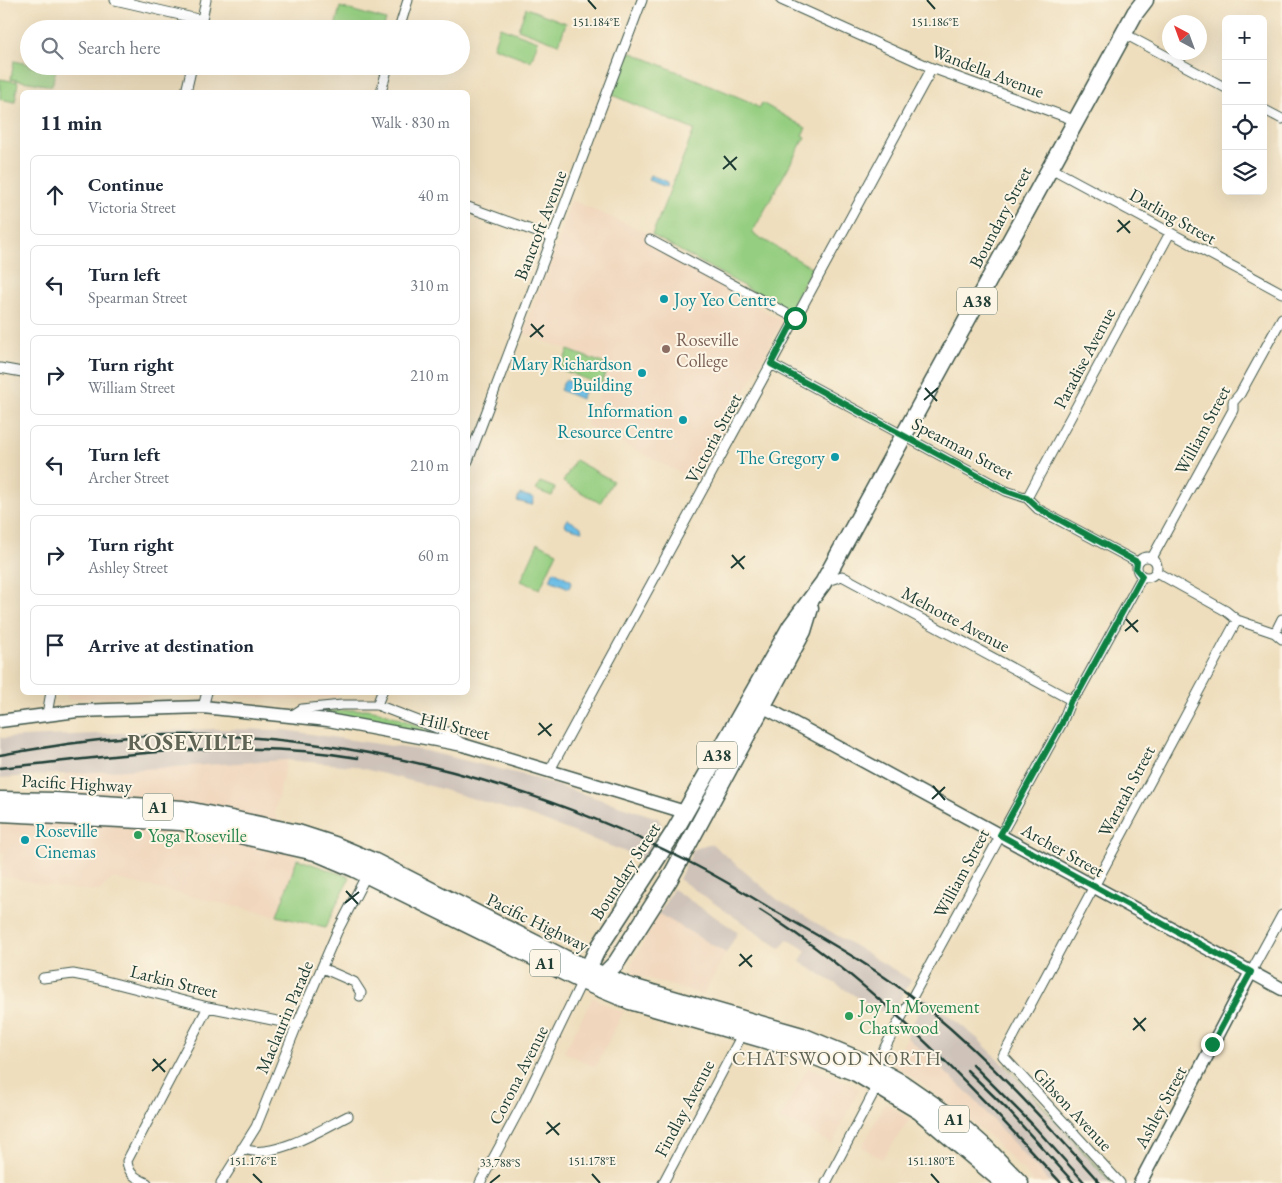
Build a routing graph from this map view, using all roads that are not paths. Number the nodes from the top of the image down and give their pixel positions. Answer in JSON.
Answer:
{"nodes":[{"id":1,"x":115,"y":0,"type":"edge"},
{"id":2,"x":206,"y":0,"type":"edge"},
{"id":3,"x":408,"y":0,"type":"edge"},
{"id":4,"x":642,"y":0,"type":"edge"},
{"id":5,"x":781,"y":0,"type":"edge"},
{"id":6,"x":1145,"y":0,"type":"edge"},
{"id":7,"x":1136,"y":6,"type":"edge"},
{"id":8,"x":187,"y":20,"type":"edge"},
{"id":9,"x":202,"y":20,"type":"edge"},
{"id":10,"x":402,"y":20,"type":"edge"},
{"id":11,"x":1123,"y":33,"type":"junction"},
{"id":12,"x":932,"y":68,"type":"junction"},
{"id":13,"x":190,"y":75,"type":"edge"},
{"id":14,"x":386,"y":75,"type":"edge"},
{"id":15,"x":1222,"y":86,"type":"edge"},
{"id":16,"x":186,"y":90,"type":"edge"},
{"id":17,"x":382,"y":90,"type":"edge"},
{"id":18,"x":1267,"y":111,"type":"edge"},
{"id":19,"x":1282,"y":119,"type":"edge"},
{"id":20,"x":1074,"y":120,"type":"junction"},
{"id":21,"x":1049,"y":167,"type":"junction"},
{"id":22,"x":470,"y":207,"type":"edge"},
{"id":23,"x":1170,"y":233,"type":"junction"},
{"id":24,"x":553,"y":238,"type":"junction"},
{"id":25,"x":650,"y":240,"type":"dead end"},
{"id":26,"x":1282,"y":297,"type":"edge"},
{"id":27,"x":795,"y":318,"type":"junction"},
{"id":28,"x":1282,"y":318,"type":"edge"},
{"id":29,"x":771,"y":364,"type":"junction"},
{"id":30,"x":0,"y":368,"type":"edge"},
{"id":31,"x":20,"y":372,"type":"edge"},
{"id":32,"x":904,"y":436,"type":"junction"},
{"id":33,"x":470,"y":456,"type":"edge"},
{"id":34,"x":1027,"y":498,"type":"junction"},
{"id":35,"x":1152,"y":558,"type":"junction"},
{"id":36,"x":1137,"y":562,"type":"junction"},
{"id":37,"x":1156,"y":572,"type":"junction"},
{"id":38,"x":1142,"y":576,"type":"junction"},
{"id":39,"x":823,"y":583,"type":"junction"},
{"id":40,"x":1282,"y":619,"type":"edge"},
{"id":41,"x":1237,"y":620,"type":"junction"},
{"id":42,"x":1278,"y":636,"type":"edge"},
{"id":43,"x":50,"y":695,"type":"edge"},
{"id":44,"x":206,"y":695,"type":"edge"},
{"id":45,"x":381,"y":695,"type":"edge"},
{"id":46,"x":1071,"y":700,"type":"junction"},
{"id":47,"x":756,"y":702,"type":"junction"},
{"id":48,"x":377,"y":705,"type":"junction"},
{"id":49,"x":203,"y":707,"type":"junction"},
{"id":50,"x":47,"y":714,"type":"junction"},
{"id":51,"x":291,"y":716,"type":"junction"},
{"id":52,"x":0,"y":721,"type":"edge"},
{"id":53,"x":463,"y":745,"type":"junction"},
{"id":54,"x":550,"y":770,"type":"junction"},
{"id":55,"x":0,"y":800,"type":"edge"},
{"id":56,"x":685,"y":812,"type":"junction"},
{"id":57,"x":0,"y":813,"type":"edge"},
{"id":58,"x":1000,"y":835,"type":"junction"},
{"id":59,"x":370,"y":868,"type":"junction"},
{"id":60,"x":1093,"y":886,"type":"junction"},
{"id":61,"x":1282,"y":915,"type":"edge"},
{"id":62,"x":322,"y":968,"type":"junction"},
{"id":63,"x":1251,"y":972,"type":"junction"},
{"id":64,"x":585,"y":975,"type":"junction"},
{"id":65,"x":604,"y":975,"type":"junction"},
{"id":66,"x":43,"y":978,"type":"dead end"},
{"id":67,"x":1282,"y":989,"type":"edge"},
{"id":68,"x":360,"y":996,"type":"dead end"},
{"id":69,"x":208,"y":1007,"type":"junction"},
{"id":70,"x":297,"y":1025,"type":"junction"},
{"id":71,"x":745,"y":1028,"type":"junction"},
{"id":72,"x":1003,"y":1056,"type":"joint"},
{"id":73,"x":876,"y":1076,"type":"junction"},
{"id":74,"x":348,"y":1116,"type":"dead end"},
{"id":75,"x":242,"y":1148,"type":"junction"},
{"id":76,"x":830,"y":1181,"type":"edge"},
{"id":77,"x":147,"y":1183,"type":"edge"},
{"id":78,"x":221,"y":1183,"type":"edge"},
{"id":79,"x":480,"y":1183,"type":"edge"},
{"id":80,"x":662,"y":1183,"type":"edge"},
{"id":81,"x":1004,"y":1183,"type":"edge"},
{"id":82,"x":1020,"y":1183,"type":"edge"},
{"id":83,"x":1120,"y":1183,"type":"edge"},
{"id":84,"x":1140,"y":1183,"type":"edge"}],
"edges":[{"from":1,"to":8,"type":"street"},
{"from":2,"to":9,"type":"street"},
{"from":3,"to":10,"type":"street"},
{"from":4,"to":24,"type":"street","name":"Bancroft Avenue"},
{"from":5,"to":12,"type":"street","name":"Wandella Avenue"},
{"from":6,"to":7,"type":"highway","name":"Boundary Street","number":"A38"},
{"from":7,"to":11,"type":"highway","name":"Boundary Street","number":"A38"},
{"from":11,"to":15,"type":"street"},
{"from":11,"to":20,"type":"highway","name":"Boundary Street","number":"A38"},
{"from":12,"to":20,"type":"street","name":"Wandella Avenue"},
{"from":12,"to":27,"type":"street","name":"Victoria Street"},
{"from":13,"to":16,"type":"street"},
{"from":14,"to":17,"type":"street"},
{"from":18,"to":19,"type":"street"},
{"from":20,"to":21,"type":"highway","name":"Boundary Street","number":"A38"},
{"from":21,"to":23,"type":"street","name":"Darling Street"},
{"from":21,"to":32,"type":"highway","name":"Boundary Street","number":"A38"},
{"from":22,"to":24,"type":"street"},
{"from":23,"to":26,"type":"street","name":"Darling Street"},
{"from":23,"to":34,"type":"street","name":"Paradise Avenue"},
{"from":24,"to":33,"type":"street","name":"Bancroft Avenue"},
{"from":25,"to":27,"type":"street"},
{"from":27,"to":29,"type":"street","name":"Victoria Street"},
{"from":28,"to":35,"type":"street","name":"William Street"},
{"from":29,"to":32,"type":"street","name":"Spearman Street"},
{"from":29,"to":54,"type":"street","name":"Victoria Street"},
{"from":30,"to":31,"type":"street"},
{"from":32,"to":34,"type":"street","name":"Spearman Street"},
{"from":32,"to":39,"type":"highway","name":"Boundary Street","number":"A38"},
{"from":34,"to":36,"type":"street","name":"Spearman Street"},
{"from":35,"to":36,"type":"street"},
{"from":35,"to":37,"type":"street"},
{"from":36,"to":38,"type":"street"},
{"from":37,"to":38,"type":"street"},
{"from":37,"to":41,"type":"street"},
{"from":38,"to":46,"type":"street","name":"William Street"},
{"from":39,"to":46,"type":"street","name":"Melnotte Avenue"},
{"from":39,"to":47,"type":"highway","name":"Boundary Street","number":"A38"},
{"from":40,"to":42,"type":"street"},
{"from":41,"to":42,"type":"street"},
{"from":41,"to":60,"type":"street","name":"Waratah Street"},
{"from":43,"to":50,"type":"street"},
{"from":44,"to":49,"type":"street"},
{"from":45,"to":48,"type":"street"},
{"from":46,"to":58,"type":"street","name":"William Street"},
{"from":47,"to":56,"type":"highway","name":"Boundary Street","number":"A38"},
{"from":47,"to":58,"type":"street","name":"Archer Street"},
{"from":47,"to":65,"type":"highway","name":"Boundary Street","number":"A38"},
{"from":48,"to":51,"type":"street"},
{"from":48,"to":53,"type":"street"},
{"from":49,"to":50,"type":"street","name":"Hill Street"},
{"from":49,"to":51,"type":"street","name":"Hill Street"},
{"from":50,"to":52,"type":"street","name":"Hill Street"},
{"from":51,"to":53,"type":"street","name":"Hill Street"},
{"from":53,"to":54,"type":"street","name":"Hill Street"},
{"from":54,"to":56,"type":"street","name":"Hill Street"},
{"from":55,"to":59,"type":"highway","name":"Pacific Highway","number":"A1"},
{"from":56,"to":64,"type":"highway","name":"Boundary Street","number":"A38"},
{"from":57,"to":59,"type":"highway","name":"Pacific Highway","number":"A1"},
{"from":58,"to":60,"type":"street","name":"Archer Street"},
{"from":58,"to":73,"type":"street","name":"William Street"},
{"from":59,"to":62,"type":"street","name":"Maclaurin Parade"},
{"from":59,"to":64,"type":"highway","name":"Pacific Highway","number":"A1"},
{"from":60,"to":63,"type":"street","name":"Archer Street"},
{"from":60,"to":72,"type":"street","name":"Waratah Street"},
{"from":61,"to":63,"type":"street","name":"Ashley Street"},
{"from":62,"to":68,"type":"street"},
{"from":62,"to":70,"type":"street","name":"Maclaurin Parade"},
{"from":63,"to":67,"type":"street","name":"Archer Street"},
{"from":63,"to":84,"type":"street","name":"Ashley Street"},
{"from":64,"to":65,"type":"highway"},
{"from":64,"to":71,"type":"highway","name":"Pacific Highway","number":"A1"},
{"from":64,"to":79,"type":"street","name":"Corona Avenue"},
{"from":65,"to":71,"type":"highway","name":"Pacific Highway","number":"A1"},
{"from":66,"to":69,"type":"street","name":"Larkin Street"},
{"from":69,"to":70,"type":"street","name":"Larkin Street"},
{"from":69,"to":77,"type":"street"},
{"from":70,"to":75,"type":"street","name":"Maclaurin Parade"},
{"from":71,"to":73,"type":"highway","name":"Pacific Highway","number":"A1"},
{"from":71,"to":80,"type":"street","name":"Findlay Avenue"},
{"from":72,"to":83,"type":"street","name":"Gibson Avenue"},
{"from":73,"to":76,"type":"street","name":"William Street"},
{"from":73,"to":81,"type":"highway","name":"Pacific Highway","number":"A1"},
{"from":73,"to":82,"type":"highway","name":"Pacific Highway","number":"A1"},
{"from":74,"to":75,"type":"street"},
{"from":75,"to":78,"type":"street","name":"Maclaurin Parade"}]}
